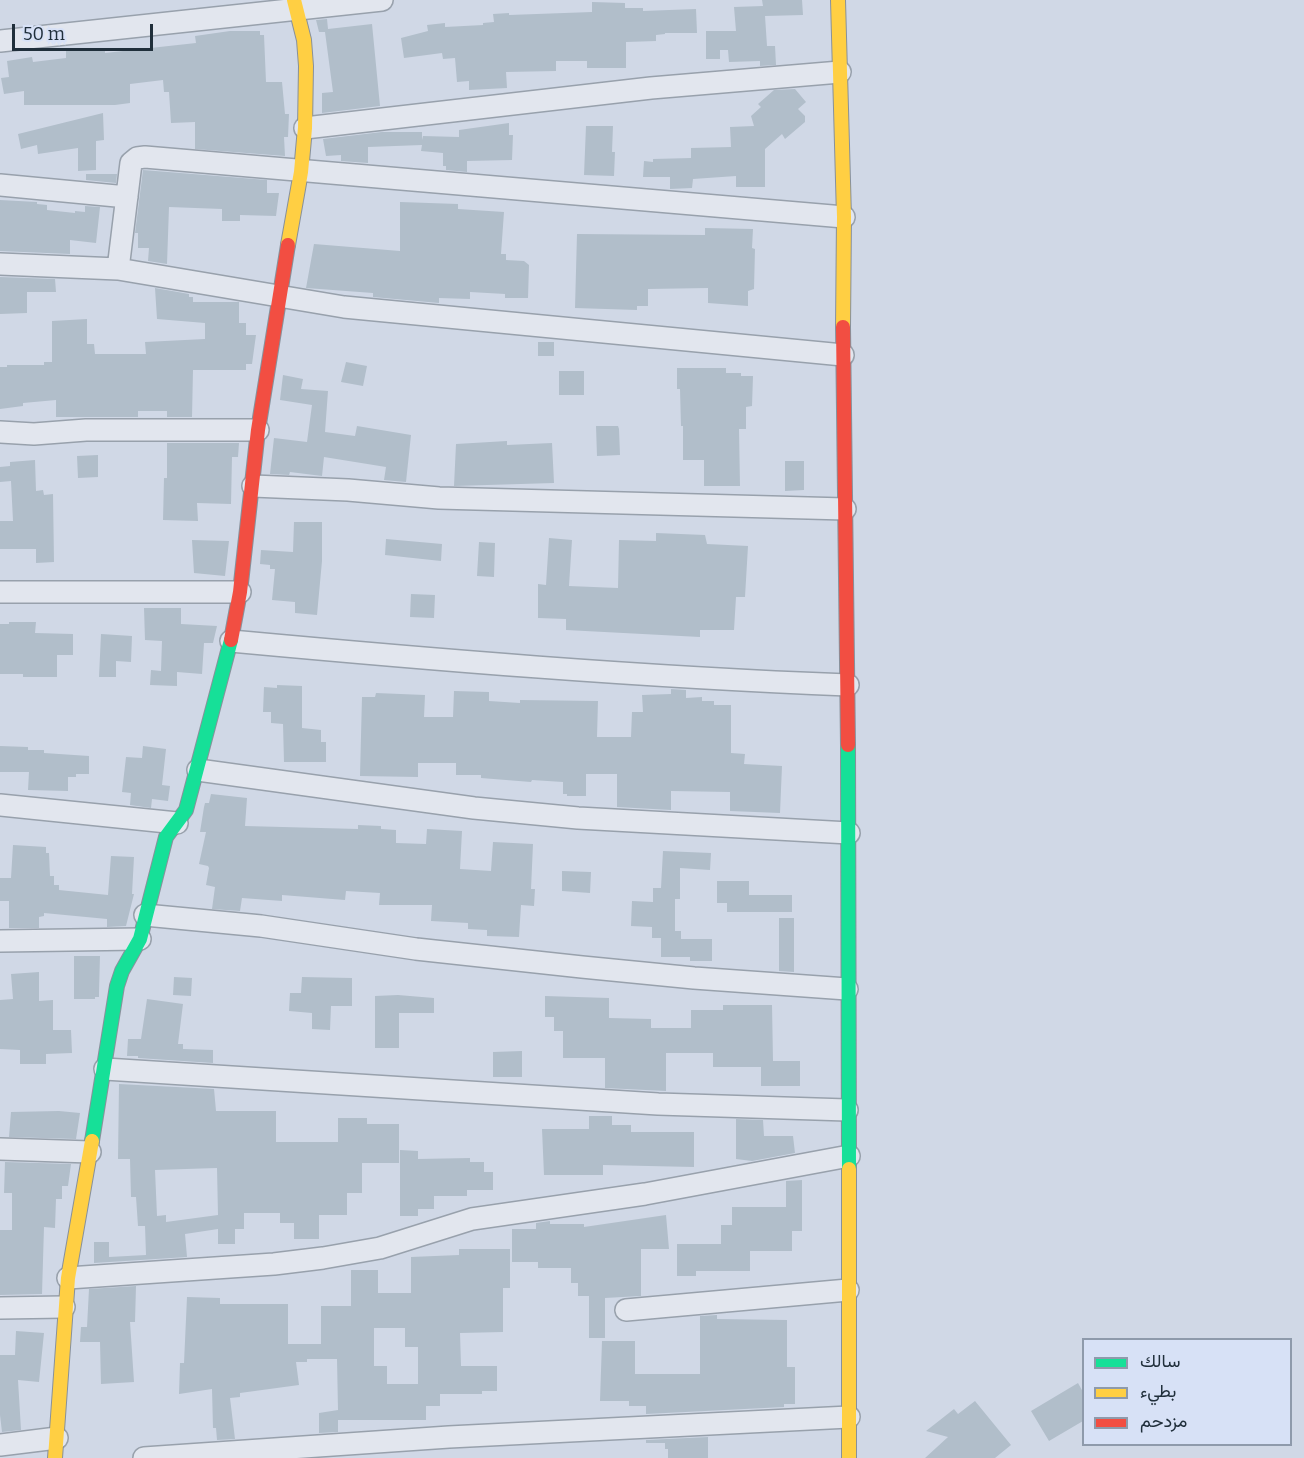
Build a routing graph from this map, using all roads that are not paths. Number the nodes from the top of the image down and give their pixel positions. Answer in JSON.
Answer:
{"nodes":[{"id":1,"x":382,"y":0,"type":"edge"},
{"id":2,"x":838,"y":0,"type":"edge"},
{"id":3,"x":295,"y":4,"type":"edge"},
{"id":4,"x":0,"y":41,"type":"edge"},
{"id":5,"x":840,"y":72,"type":"junction"},
{"id":6,"x":305,"y":128,"type":"junction"},
{"id":7,"x":301,"y":172,"type":"junction"},
{"id":8,"x":0,"y":185,"type":"edge"},
{"id":9,"x":127,"y":197,"type":"junction"},
{"id":10,"x":844,"y":217,"type":"junction"},
{"id":11,"x":0,"y":264,"type":"edge"},
{"id":12,"x":118,"y":269,"type":"junction"},
{"id":13,"x":279,"y":297,"type":"junction"},
{"id":14,"x":843,"y":355,"type":"junction"},
{"id":15,"x":258,"y":430,"type":"junction"},
{"id":16,"x":0,"y":432,"type":"edge"},
{"id":17,"x":253,"y":486,"type":"junction"},
{"id":18,"x":845,"y":509,"type":"junction"},
{"id":19,"x":0,"y":592,"type":"edge"},
{"id":20,"x":240,"y":592,"type":"junction"},
{"id":21,"x":231,"y":640,"type":"junction"},
{"id":22,"x":848,"y":685,"type":"junction"},
{"id":23,"x":198,"y":770,"type":"junction"},
{"id":24,"x":0,"y":805,"type":"edge"},
{"id":25,"x":177,"y":823,"type":"junction"},
{"id":26,"x":849,"y":833,"type":"junction"},
{"id":27,"x":145,"y":915,"type":"junction"},
{"id":28,"x":140,"y":939,"type":"junction"},
{"id":29,"x":0,"y":941,"type":"edge"},
{"id":30,"x":848,"y":989,"type":"junction"},
{"id":31,"x":105,"y":1069,"type":"junction"},
{"id":32,"x":848,"y":1110,"type":"junction"},
{"id":33,"x":0,"y":1149,"type":"edge"},
{"id":34,"x":90,"y":1152,"type":"junction"},
{"id":35,"x":849,"y":1156,"type":"junction"},
{"id":36,"x":68,"y":1278,"type":"junction"},
{"id":37,"x":848,"y":1290,"type":"junction"},
{"id":38,"x":64,"y":1307,"type":"junction"},
{"id":39,"x":0,"y":1308,"type":"edge"},
{"id":40,"x":626,"y":1310,"type":"dead end"},
{"id":41,"x":849,"y":1417,"type":"junction"},
{"id":42,"x":0,"y":1445,"type":"edge"},
{"id":43,"x":56,"y":1448,"type":"edge"},
{"id":44,"x":144,"y":1458,"type":"edge"},
{"id":45,"x":849,"y":1458,"type":"edge"}],
"edges":[{"from":1,"to":3,"type":"street"},
{"from":2,"to":5,"type":"street"},
{"from":3,"to":4,"type":"street"},
{"from":3,"to":6,"type":"street"},
{"from":5,"to":6,"type":"street"},
{"from":5,"to":10,"type":"street"},
{"from":6,"to":7,"type":"street"},
{"from":7,"to":9,"type":"street"},
{"from":7,"to":10,"type":"street"},
{"from":7,"to":13,"type":"street"},
{"from":8,"to":9,"type":"street"},
{"from":9,"to":12,"type":"street"},
{"from":10,"to":14,"type":"street"},
{"from":11,"to":12,"type":"street"},
{"from":12,"to":13,"type":"street"},
{"from":13,"to":14,"type":"street"},
{"from":13,"to":15,"type":"street"},
{"from":14,"to":18,"type":"street"},
{"from":15,"to":16,"type":"street"},
{"from":15,"to":17,"type":"street"},
{"from":17,"to":18,"type":"street"},
{"from":17,"to":20,"type":"street"},
{"from":18,"to":22,"type":"street"},
{"from":19,"to":20,"type":"street"},
{"from":20,"to":21,"type":"street"},
{"from":21,"to":22,"type":"street"},
{"from":21,"to":23,"type":"street"},
{"from":22,"to":26,"type":"street"},
{"from":23,"to":25,"type":"street"},
{"from":23,"to":26,"type":"street"},
{"from":24,"to":25,"type":"street"},
{"from":25,"to":27,"type":"street"},
{"from":26,"to":30,"type":"street"},
{"from":27,"to":28,"type":"street"},
{"from":27,"to":30,"type":"street"},
{"from":28,"to":29,"type":"street"},
{"from":28,"to":31,"type":"street"},
{"from":30,"to":32,"type":"street"},
{"from":31,"to":32,"type":"street"},
{"from":31,"to":34,"type":"street"},
{"from":32,"to":35,"type":"street"},
{"from":33,"to":34,"type":"street"},
{"from":34,"to":36,"type":"street"},
{"from":35,"to":36,"type":"street"},
{"from":35,"to":37,"type":"street"},
{"from":36,"to":38,"type":"street"},
{"from":37,"to":40,"type":"street"},
{"from":37,"to":41,"type":"street"},
{"from":38,"to":39,"type":"street"},
{"from":38,"to":43,"type":"street"},
{"from":41,"to":44,"type":"street"},
{"from":41,"to":45,"type":"street"},
{"from":42,"to":43,"type":"street"}]}
